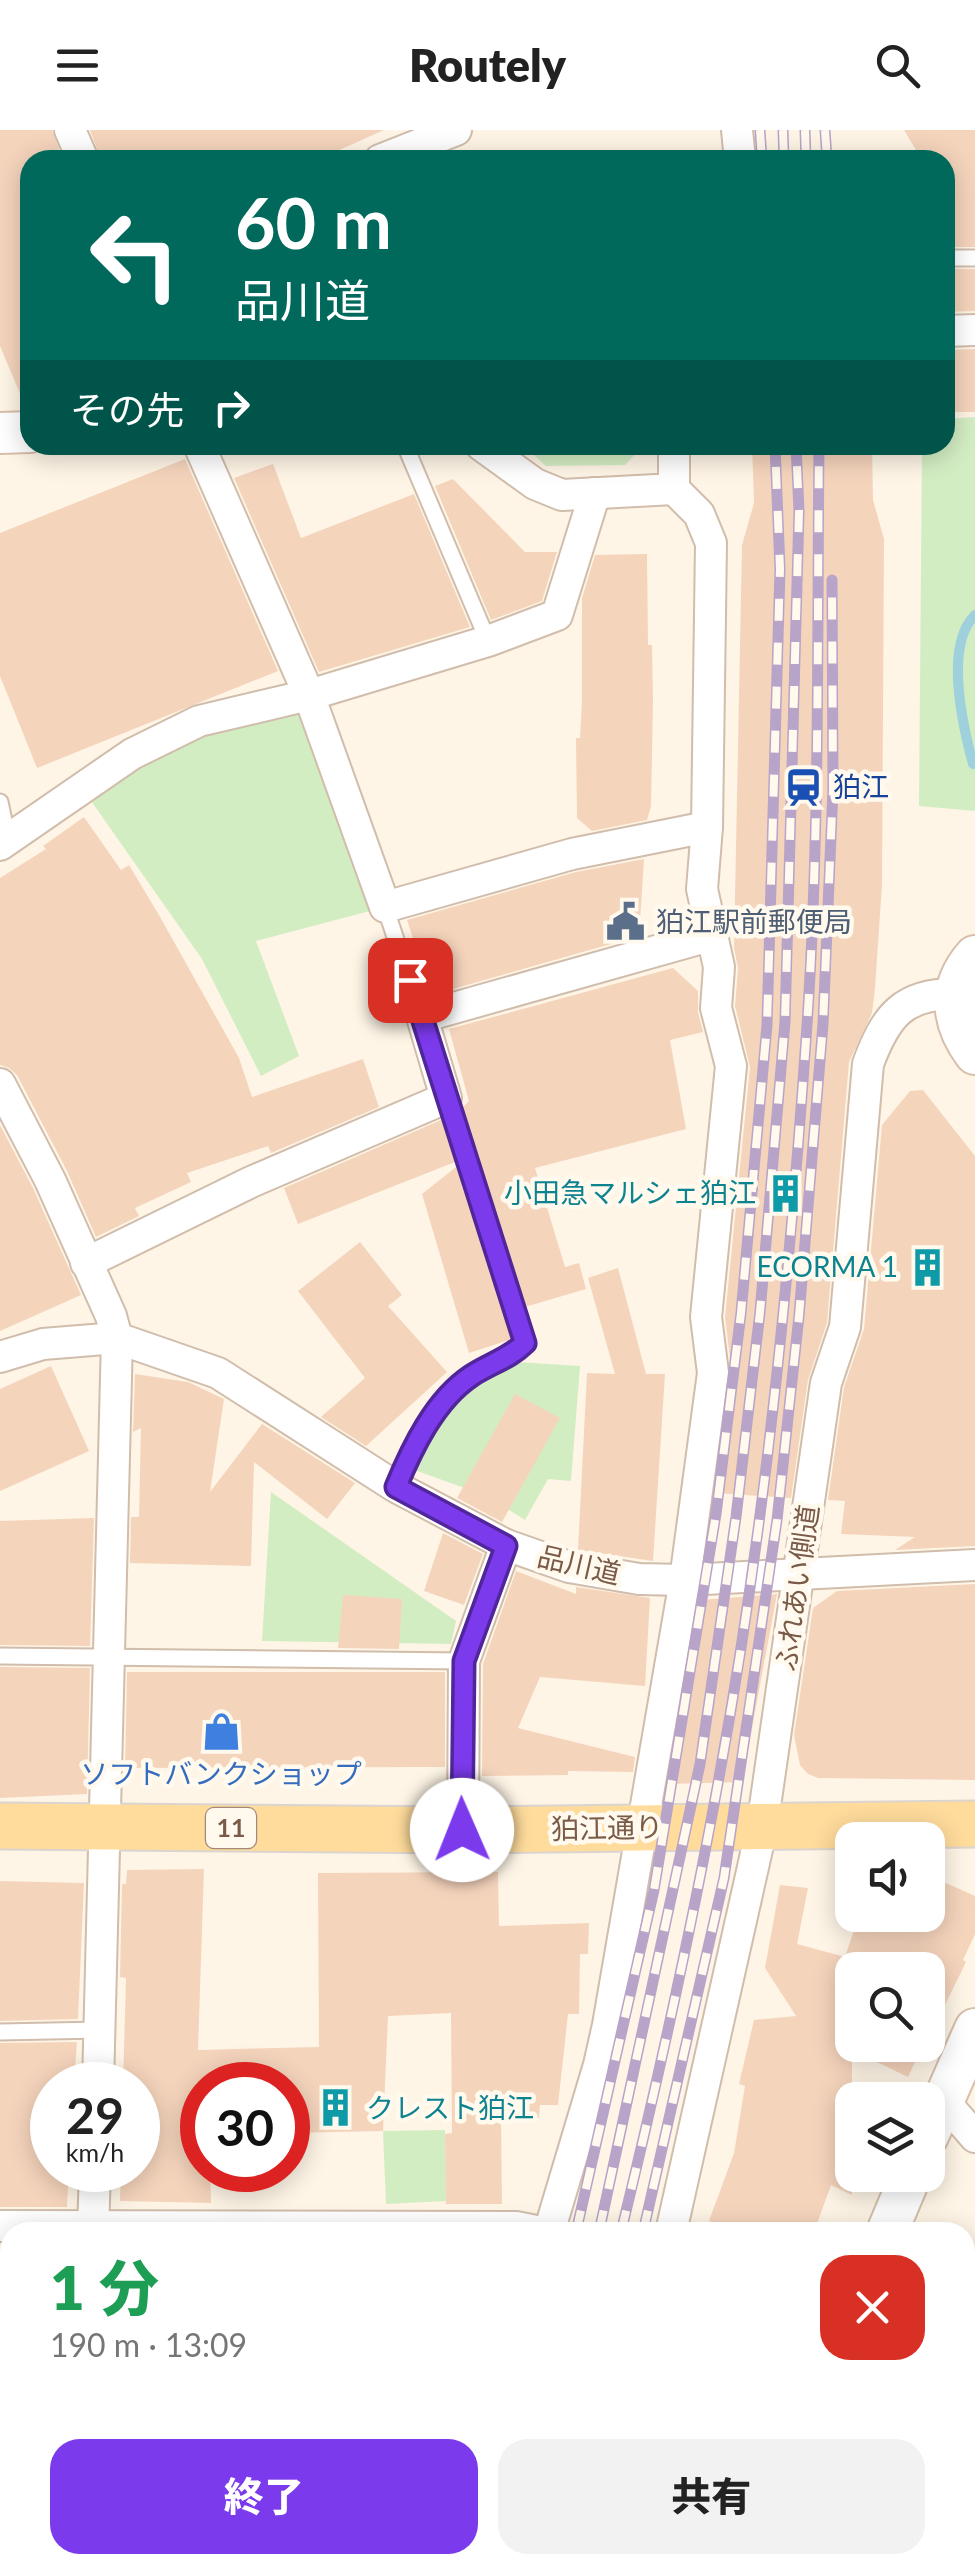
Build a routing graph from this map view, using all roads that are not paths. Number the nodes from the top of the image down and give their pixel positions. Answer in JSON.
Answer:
{"nodes":[{"id":1,"x":456,"y":130,"type":"edge"},
{"id":2,"x":405,"y":150,"type":"edge"},
{"id":3,"x":203,"y":455,"type":"edge"},
{"id":4,"x":409,"y":455,"type":"edge"},
{"id":5,"x":497,"y":455,"type":"edge"},
{"id":6,"x":674,"y":455,"type":"edge"},
{"id":7,"x":674,"y":489,"type":"junction"},
{"id":8,"x":595,"y":493,"type":"junction"},
{"id":9,"x":488,"y":642,"type":"junction"},
{"id":10,"x":309,"y":694,"type":"junction"},
{"id":11,"x":0,"y":802,"type":"edge"},
{"id":12,"x":706,"y":827,"type":"junction"},
{"id":13,"x":4,"y":843,"type":"edge"},
{"id":14,"x":385,"y":907,"type":"junction"},
{"id":15,"x":713,"y":935,"type":"junction"},
{"id":16,"x":975,"y":956,"type":"edge"},
{"id":17,"x":963,"y":1008,"type":"edge"},
{"id":18,"x":422,"y":1017,"type":"junction"},
{"id":19,"x":975,"y":1054,"type":"edge"},
{"id":20,"x":0,"y":1084,"type":"edge"},
{"id":21,"x":446,"y":1098,"type":"junction"},
{"id":22,"x":86,"y":1263,"type":"junction"},
{"id":23,"x":117,"y":1338,"type":"junction"},
{"id":24,"x":0,"y":1357,"type":"edge"},
{"id":25,"x":396,"y":1487,"type":"junction"},
{"id":26,"x":506,"y":1546,"type":"junction"},
{"id":27,"x":975,"y":1565,"type":"edge"},
{"id":28,"x":799,"y":1572,"type":"junction"},
{"id":29,"x":685,"y":1580,"type":"junction"},
{"id":30,"x":0,"y":1656,"type":"edge"},
{"id":31,"x":110,"y":1656,"type":"junction"},
{"id":32,"x":464,"y":1661,"type":"junction"},
{"id":33,"x":975,"y":1824,"type":"edge"},
{"id":34,"x":106,"y":1825,"type":"junction"},
{"id":35,"x":0,"y":1826,"type":"edge"},
{"id":36,"x":762,"y":1827,"type":"junction"},
{"id":37,"x":642,"y":1828,"type":"junction"},
{"id":38,"x":462,"y":1830,"type":"junction"},
{"id":39,"x":100,"y":2030,"type":"junction"},
{"id":40,"x":975,"y":2030,"type":"edge"},
{"id":41,"x":0,"y":2032,"type":"edge"},
{"id":42,"x":99,"y":2062,"type":"edge"},
{"id":43,"x":945,"y":2096,"type":"edge"},
{"id":44,"x":945,"y":2123,"type":"edge"},
{"id":45,"x":975,"y":2137,"type":"edge"},
{"id":46,"x":94,"y":2192,"type":"edge"},
{"id":47,"x":904,"y":2192,"type":"edge"},
{"id":48,"x":93,"y":2222,"type":"edge"},
{"id":49,"x":553,"y":2222,"type":"edge"},
{"id":50,"x":674,"y":2222,"type":"edge"},
{"id":51,"x":890,"y":2222,"type":"edge"}],
"edges":[{"from":1,"to":2,"type":"street"},
{"from":3,"to":10,"type":"street"},
{"from":4,"to":9,"type":"lane"},
{"from":5,"to":8,"type":"street"},
{"from":6,"to":7,"type":"street"},
{"from":7,"to":8,"type":"street"},
{"from":7,"to":12,"type":"street"},
{"from":8,"to":9,"type":"street"},
{"from":9,"to":10,"type":"street"},
{"from":10,"to":13,"type":"street"},
{"from":10,"to":14,"type":"street"},
{"from":11,"to":13,"type":"lane"},
{"from":12,"to":14,"type":"street"},
{"from":12,"to":15,"type":"street"},
{"from":14,"to":18,"type":"lane"},
{"from":15,"to":18,"type":"street"},
{"from":15,"to":29,"type":"street"},
{"from":16,"to":17,"type":"street"},
{"from":17,"to":19,"type":"street"},
{"from":17,"to":28,"type":"street","name":"ふれあい側道"},
{"from":18,"to":21,"type":"street"},
{"from":20,"to":22,"type":"street"},
{"from":21,"to":22,"type":"street"},
{"from":21,"to":25,"type":"lane"},
{"from":22,"to":23,"type":"street"},
{"from":23,"to":24,"type":"street","name":"品川道"},
{"from":23,"to":25,"type":"street","name":"品川道"},
{"from":23,"to":31,"type":"street"},
{"from":25,"to":26,"type":"street","name":"品川道"},
{"from":26,"to":29,"type":"street","name":"品川道"},
{"from":26,"to":32,"type":"street"},
{"from":27,"to":28,"type":"street","name":"品川道"},
{"from":28,"to":29,"type":"street","name":"品川道"},
{"from":28,"to":36,"type":"street","name":"ふれあい側道"},
{"from":29,"to":37,"type":"street"},
{"from":30,"to":31,"type":"lane"},
{"from":31,"to":32,"type":"lane"},
{"from":31,"to":34,"type":"street"},
{"from":32,"to":38,"type":"street"},
{"from":33,"to":36,"type":"main road","name":"狛江通り","number":"11"},
{"from":34,"to":35,"type":"main road","name":"狛江通り","number":"11"},
{"from":34,"to":38,"type":"main road","name":"狛江通り","number":"11"},
{"from":34,"to":39,"type":"street"},
{"from":36,"to":37,"type":"main road","name":"狛江通り","number":"11"},
{"from":36,"to":50,"type":"street","name":"ふれあい側道"},
{"from":37,"to":38,"type":"main road","name":"狛江通り","number":"11"},
{"from":37,"to":49,"type":"street"},
{"from":39,"to":41,"type":"lane"},
{"from":39,"to":42,"type":"street"},
{"from":40,"to":43,"type":"street"},
{"from":44,"to":45,"type":"street"},
{"from":46,"to":48,"type":"street"},
{"from":47,"to":51,"type":"street"}]}
